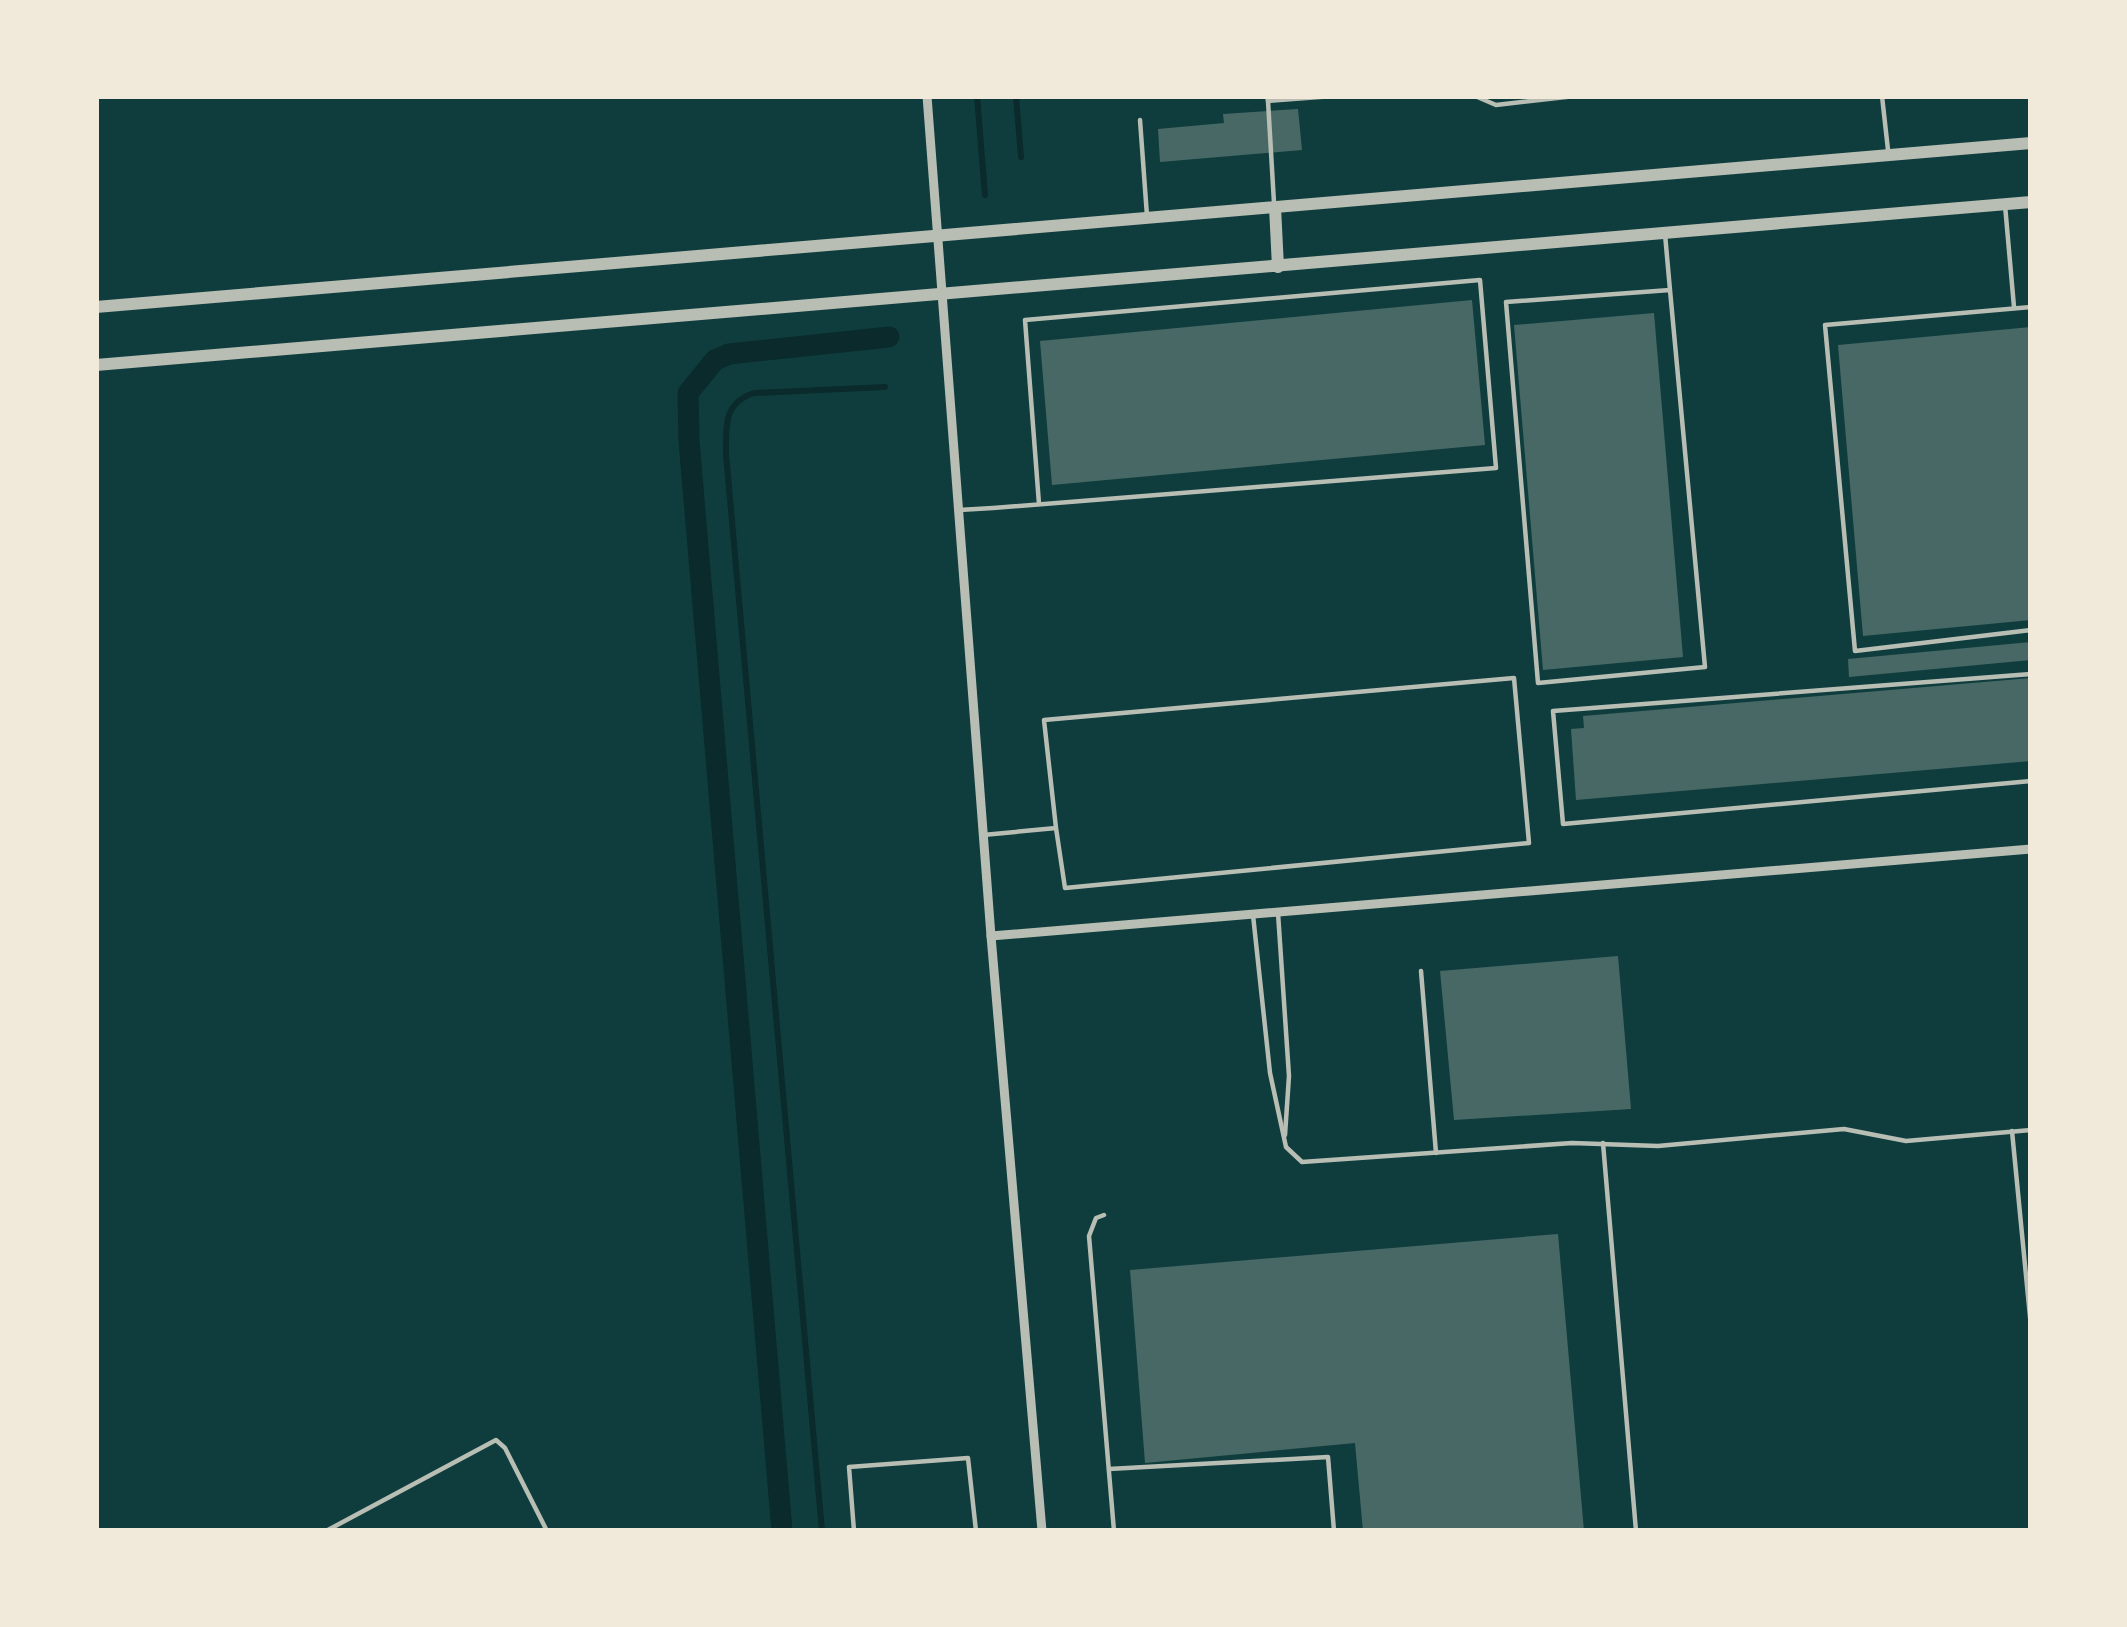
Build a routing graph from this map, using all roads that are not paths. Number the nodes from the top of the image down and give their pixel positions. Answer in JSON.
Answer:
{"nodes":[{"id":1,"x":927,"y":96,"type":"edge"},
{"id":2,"x":1333,"y":96,"type":"edge"},
{"id":3,"x":1475,"y":96,"type":"edge"},
{"id":4,"x":1575,"y":96,"type":"edge"},
{"id":5,"x":1882,"y":96,"type":"edge"},
{"id":6,"x":1268,"y":98,"type":"edge"},
{"id":7,"x":1140,"y":119,"type":"dead end"},
{"id":8,"x":2031,"y":143,"type":"edge"},
{"id":9,"x":1888,"y":155,"type":"junction"},
{"id":10,"x":2031,"y":202,"type":"edge"},
{"id":11,"x":2005,"y":205,"type":"junction"},
{"id":12,"x":1275,"y":207,"type":"junction"},
{"id":13,"x":1148,"y":218,"type":"junction"},
{"id":14,"x":1665,"y":234,"type":"junction"},
{"id":15,"x":939,"y":235,"type":"junction"},
{"id":16,"x":1277,"y":267,"type":"junction"},
{"id":17,"x":1670,"y":290,"type":"junction"},
{"id":18,"x":943,"y":296,"type":"junction"},
{"id":19,"x":96,"y":307,"type":"edge"},
{"id":20,"x":2031,"y":307,"type":"edge"},
{"id":21,"x":2014,"y":308,"type":"junction"},
{"id":22,"x":96,"y":365,"type":"edge"},
{"id":23,"x":1039,"y":504,"type":"junction"},
{"id":24,"x":959,"y":510,"type":"junction"},
{"id":25,"x":2031,"y":630,"type":"edge"},
{"id":26,"x":2031,"y":674,"type":"edge"},
{"id":27,"x":2031,"y":781,"type":"edge"},
{"id":28,"x":1056,"y":828,"type":"junction"},
{"id":29,"x":983,"y":835,"type":"junction"},
{"id":30,"x":2031,"y":849,"type":"edge"},
{"id":31,"x":1278,"y":912,"type":"junction"},
{"id":32,"x":1253,"y":914,"type":"junction"},
{"id":33,"x":991,"y":936,"type":"junction"},
{"id":34,"x":1421,"y":971,"type":"dead end"},
{"id":35,"x":2031,"y":1130,"type":"edge"},
{"id":36,"x":2012,"y":1131,"type":"junction"},
{"id":37,"x":1285,"y":1141,"type":"junction"},
{"id":38,"x":1603,"y":1143,"type":"junction"},
{"id":39,"x":1436,"y":1153,"type":"junction"},
{"id":40,"x":1104,"y":1215,"type":"dead end"},
{"id":41,"x":2031,"y":1328,"type":"edge"},
{"id":42,"x":1109,"y":1469,"type":"junction"},
{"id":43,"x":326,"y":1531,"type":"edge"},
{"id":44,"x":547,"y":1531,"type":"edge"},
{"id":45,"x":854,"y":1531,"type":"edge"},
{"id":46,"x":976,"y":1531,"type":"edge"},
{"id":47,"x":1042,"y":1531,"type":"edge"},
{"id":48,"x":1114,"y":1531,"type":"edge"},
{"id":49,"x":1334,"y":1531,"type":"edge"},
{"id":50,"x":1636,"y":1531,"type":"edge"}],
"edges":[{"from":1,"to":15,"type":"street"},
{"from":2,"to":6,"type":"lane"},
{"from":3,"to":4,"type":"lane"},
{"from":5,"to":9,"type":"lane"},
{"from":6,"to":12,"type":"lane"},
{"from":7,"to":13,"type":"lane"},
{"from":8,"to":9,"type":"street"},
{"from":9,"to":12,"type":"street"},
{"from":10,"to":11,"type":"street"},
{"from":11,"to":14,"type":"street"},
{"from":11,"to":21,"type":"lane"},
{"from":12,"to":13,"type":"street"},
{"from":12,"to":16,"type":"street"},
{"from":13,"to":15,"type":"street"},
{"from":14,"to":16,"type":"street"},
{"from":14,"to":17,"type":"lane"},
{"from":15,"to":18,"type":"street"},
{"from":15,"to":19,"type":"street"},
{"from":16,"to":18,"type":"street"},
{"from":17,"to":17,"type":"lane"},
{"from":18,"to":22,"type":"street"},
{"from":18,"to":24,"type":"street"},
{"from":20,"to":21,"type":"lane"},
{"from":21,"to":25,"type":"lane"},
{"from":23,"to":23,"type":"lane"},
{"from":23,"to":24,"type":"lane"},
{"from":24,"to":29,"type":"street"},
{"from":26,"to":27,"type":"lane"},
{"from":28,"to":28,"type":"lane"},
{"from":28,"to":29,"type":"lane"},
{"from":29,"to":33,"type":"street"},
{"from":30,"to":31,"type":"street"},
{"from":31,"to":32,"type":"street"},
{"from":31,"to":37,"type":"lane"},
{"from":32,"to":33,"type":"street"},
{"from":32,"to":37,"type":"lane"},
{"from":33,"to":47,"type":"street"},
{"from":34,"to":39,"type":"lane"},
{"from":35,"to":36,"type":"lane"},
{"from":36,"to":38,"type":"lane"},
{"from":36,"to":41,"type":"lane"},
{"from":37,"to":39,"type":"lane"},
{"from":38,"to":39,"type":"lane"},
{"from":38,"to":50,"type":"lane"},
{"from":40,"to":42,"type":"lane"},
{"from":42,"to":48,"type":"lane"},
{"from":42,"to":49,"type":"lane"},
{"from":43,"to":44,"type":"lane"},
{"from":45,"to":46,"type":"lane"}]}
